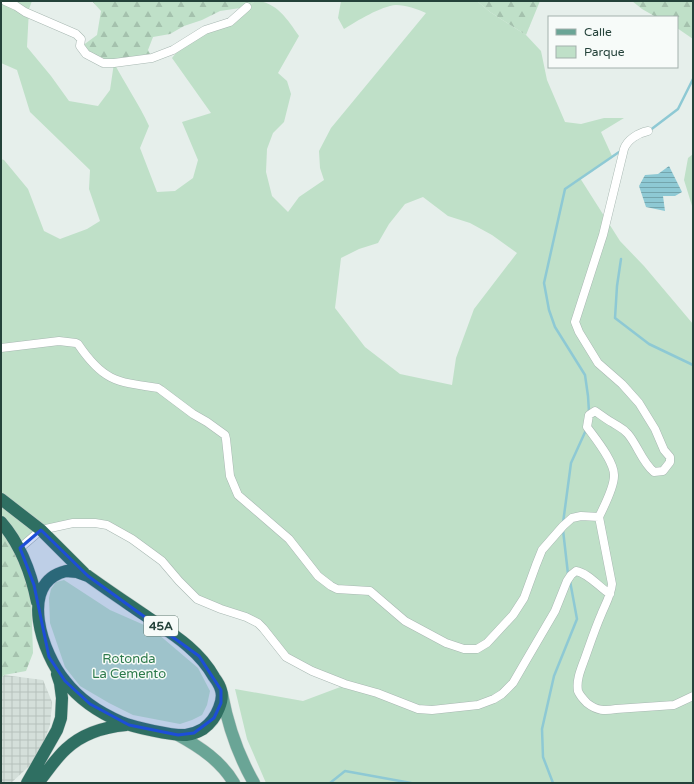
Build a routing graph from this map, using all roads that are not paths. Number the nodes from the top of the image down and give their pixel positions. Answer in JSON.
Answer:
{"nodes":[{"id":1,"x":5,"y":1,"type":"edge"},
{"id":2,"x":247,"y":7,"type":"dead end"},
{"id":3,"x":648,"y":131,"type":"dead end"},
{"id":4,"x":1,"y":348,"type":"edge"},
{"id":5,"x":1,"y":499,"type":"edge"},
{"id":6,"x":599,"y":517,"type":"junction"},
{"id":7,"x":1,"y":522,"type":"edge"},
{"id":8,"x":41,"y":530,"type":"junction"},
{"id":9,"x":20,"y":548,"type":"junction"},
{"id":10,"x":88,"y":576,"type":"junction"},
{"id":11,"x":610,"y":594,"type":"junction"},
{"id":12,"x":39,"y":609,"type":"junction"},
{"id":13,"x":54,"y":665,"type":"junction"},
{"id":14,"x":221,"y":690,"type":"junction"},
{"id":15,"x":693,"y":696,"type":"edge"},
{"id":16,"x":129,"y":725,"type":"junction"},
{"id":17,"x":178,"y":735,"type":"junction"},
{"id":18,"x":28,"y":783,"type":"edge"},
{"id":19,"x":38,"y":783,"type":"edge"},
{"id":20,"x":234,"y":783,"type":"edge"},
{"id":21,"x":254,"y":783,"type":"edge"}],
"edges":[{"from":1,"to":2,"type":"street"},
{"from":3,"to":6,"type":"street"},
{"from":4,"to":6,"type":"street"},
{"from":5,"to":8,"type":"highway","number":"45A"},
{"from":6,"to":11,"type":"street"},
{"from":7,"to":9,"type":"highway","number":"45A"},
{"from":8,"to":9,"type":"street"},
{"from":8,"to":10,"type":"highway","number":"45A"},
{"from":8,"to":11,"type":"street"},
{"from":9,"to":12,"type":"highway","number":"45A"},
{"from":10,"to":12,"type":"highway","number":"45A"},
{"from":10,"to":14,"type":"highway","number":"45A"},
{"from":11,"to":15,"type":"street"},
{"from":12,"to":13,"type":"highway","number":"45A"},
{"from":13,"to":16,"type":"highway","number":"45A"},
{"from":13,"to":18,"type":"highway"},
{"from":14,"to":17,"type":"highway","number":"45A"},
{"from":14,"to":21,"type":"main road","number":"45A"},
{"from":16,"to":17,"type":"highway","number":"45A"},
{"from":16,"to":19,"type":"highway"},
{"from":17,"to":20,"type":"main road","number":"45A"}]}
